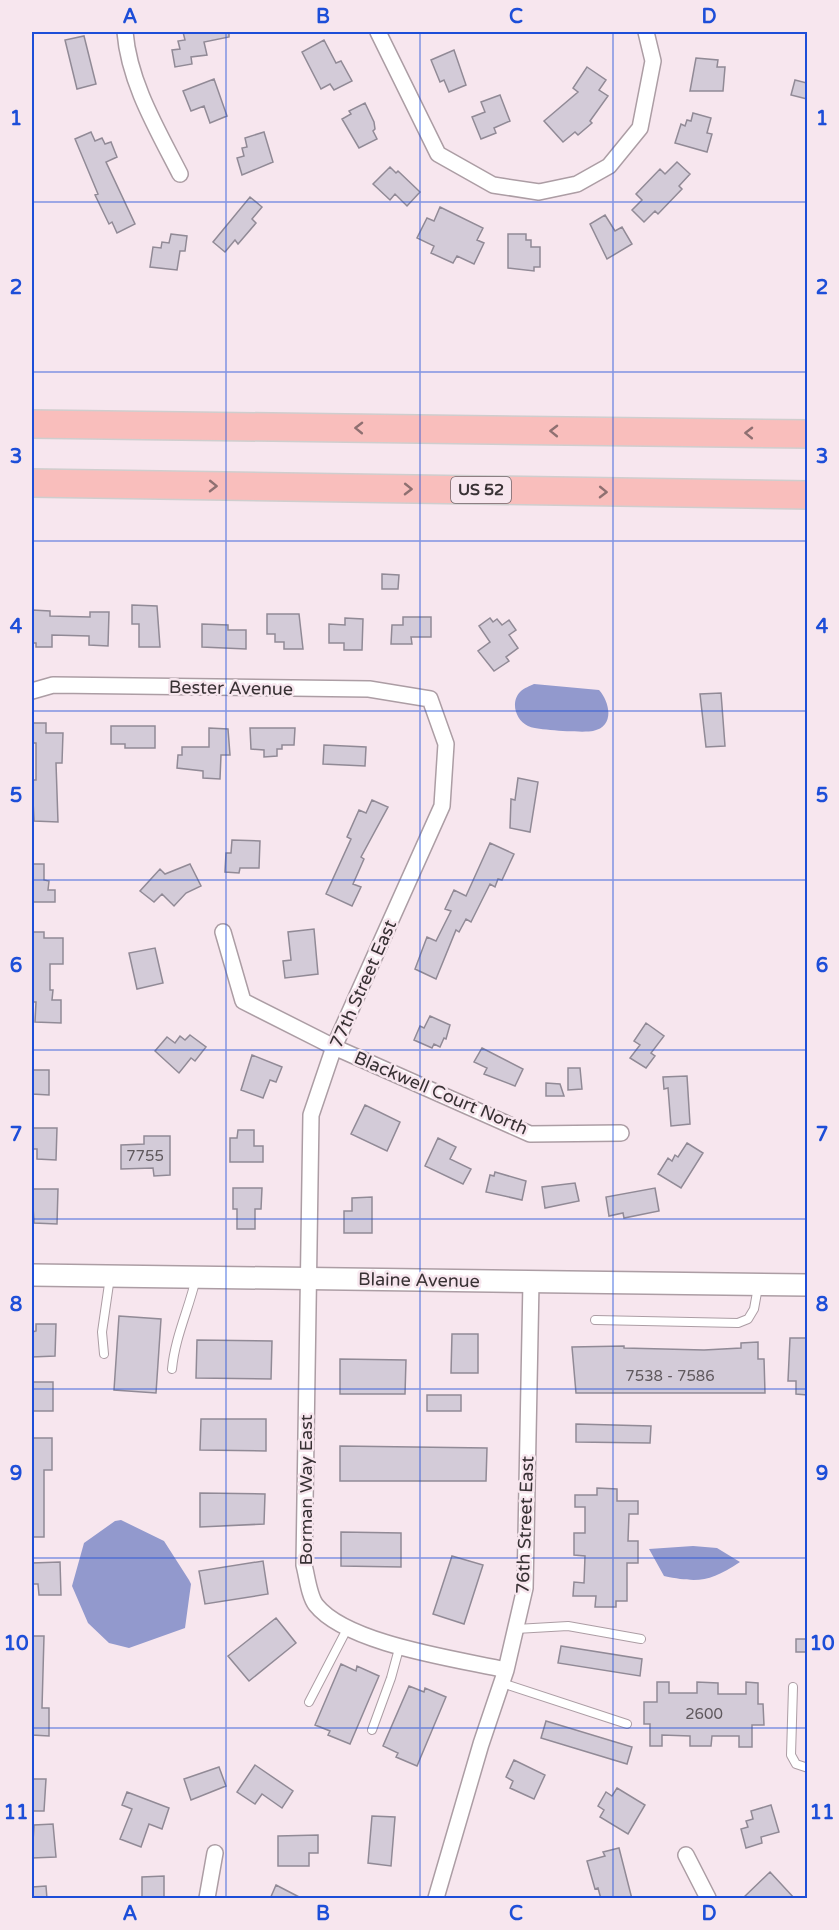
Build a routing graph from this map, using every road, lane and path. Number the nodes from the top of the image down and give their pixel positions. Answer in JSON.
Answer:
{"nodes":[{"id":1,"x":125,"y":32,"type":"edge"},
{"id":2,"x":378,"y":32,"type":"edge"},
{"id":3,"x":646,"y":32,"type":"edge"},
{"id":4,"x":180,"y":174,"type":"dead end"},
{"id":5,"x":32,"y":407,"type":"edge"},
{"id":6,"x":32,"y":424,"type":"edge"},
{"id":7,"x":223,"y":426,"type":"junction"},
{"id":8,"x":807,"y":434,"type":"edge"},
{"id":9,"x":32,"y":483,"type":"edge"},
{"id":10,"x":155,"y":485,"type":"junction"},
{"id":11,"x":807,"y":495,"type":"edge"},
{"id":12,"x":32,"y":497,"type":"edge"},
{"id":13,"x":32,"y":691,"type":"edge"},
{"id":14,"x":430,"y":699,"type":"joint"},
{"id":15,"x":223,"y":932,"type":"dead end"},
{"id":16,"x":334,"y":1047,"type":"junction"},
{"id":17,"x":621,"y":1133,"type":"dead end"},
{"id":18,"x":32,"y":1275,"type":"edge"},
{"id":19,"x":110,"y":1275,"type":"junction"},
{"id":20,"x":196,"y":1276,"type":"junction"},
{"id":21,"x":307,"y":1278,"type":"junction"},
{"id":22,"x":531,"y":1282,"type":"junction"},
{"id":23,"x":758,"y":1285,"type":"junction"},
{"id":24,"x":807,"y":1286,"type":"edge"},
{"id":25,"x":595,"y":1320,"type":"dead end"},
{"id":26,"x":104,"y":1354,"type":"dead end"},
{"id":27,"x":172,"y":1369,"type":"dead end"},
{"id":28,"x":347,"y":1629,"type":"junction"},
{"id":29,"x":516,"y":1629,"type":"junction"},
{"id":30,"x":640,"y":1639,"type":"dead end"},
{"id":31,"x":400,"y":1645,"type":"junction"},
{"id":32,"x":504,"y":1676,"type":"junction"},
{"id":33,"x":793,"y":1687,"type":"dead end"},
{"id":34,"x":309,"y":1702,"type":"dead end"},
{"id":35,"x":627,"y":1724,"type":"dead end"},
{"id":36,"x":372,"y":1730,"type":"dead end"},
{"id":37,"x":807,"y":1767,"type":"edge"},
{"id":38,"x":215,"y":1853,"type":"dead end"},
{"id":39,"x":686,"y":1855,"type":"dead end"},
{"id":40,"x":207,"y":1899,"type":"edge"},
{"id":41,"x":436,"y":1899,"type":"edge"},
{"id":42,"x":708,"y":1899,"type":"edge"}],
"edges":[{"from":1,"to":4,"type":"street"},
{"from":2,"to":3,"type":"street"},
{"from":5,"to":7,"type":"highway"},
{"from":6,"to":7,"type":"highway"},
{"from":8,"to":7,"type":"highway","one_way":true},
{"from":9,"to":10,"type":"highway","number":"US 52"},
{"from":10,"to":11,"type":"highway","number":"US 52","one_way":true},
{"from":10,"to":12,"type":"highway"},
{"from":13,"to":14,"type":"street","name":"Bester Avenue"},
{"from":14,"to":16,"type":"street","name":"77th Street East"},
{"from":15,"to":16,"type":"street","name":"Blackwell Court North"},
{"from":16,"to":17,"type":"street","name":"Blackwell Court North"},
{"from":16,"to":21,"type":"street","name":"77th Street East"},
{"from":18,"to":19,"type":"street","name":"Blaine Avenue"},
{"from":19,"to":20,"type":"street","name":"Blaine Avenue"},
{"from":19,"to":26,"type":"lane"},
{"from":20,"to":21,"type":"street","name":"Blaine Avenue"},
{"from":20,"to":27,"type":"lane"},
{"from":21,"to":22,"type":"street","name":"Blaine Avenue"},
{"from":21,"to":28,"type":"street","name":"Borman Way East"},
{"from":22,"to":23,"type":"street","name":"Blaine Avenue"},
{"from":22,"to":29,"type":"street","name":"76th Street East"},
{"from":23,"to":24,"type":"street","name":"Blaine Avenue"},
{"from":23,"to":25,"type":"lane"},
{"from":28,"to":31,"type":"street","name":"Borman Way East"},
{"from":28,"to":34,"type":"lane"},
{"from":29,"to":30,"type":"lane"},
{"from":29,"to":32,"type":"street","name":"76th Street East"},
{"from":31,"to":32,"type":"street","name":"Borman Way East"},
{"from":31,"to":36,"type":"lane"},
{"from":32,"to":35,"type":"lane"},
{"from":32,"to":41,"type":"street","name":"76th Street East"},
{"from":33,"to":37,"type":"lane"},
{"from":38,"to":40,"type":"street"},
{"from":39,"to":42,"type":"street"}]}
